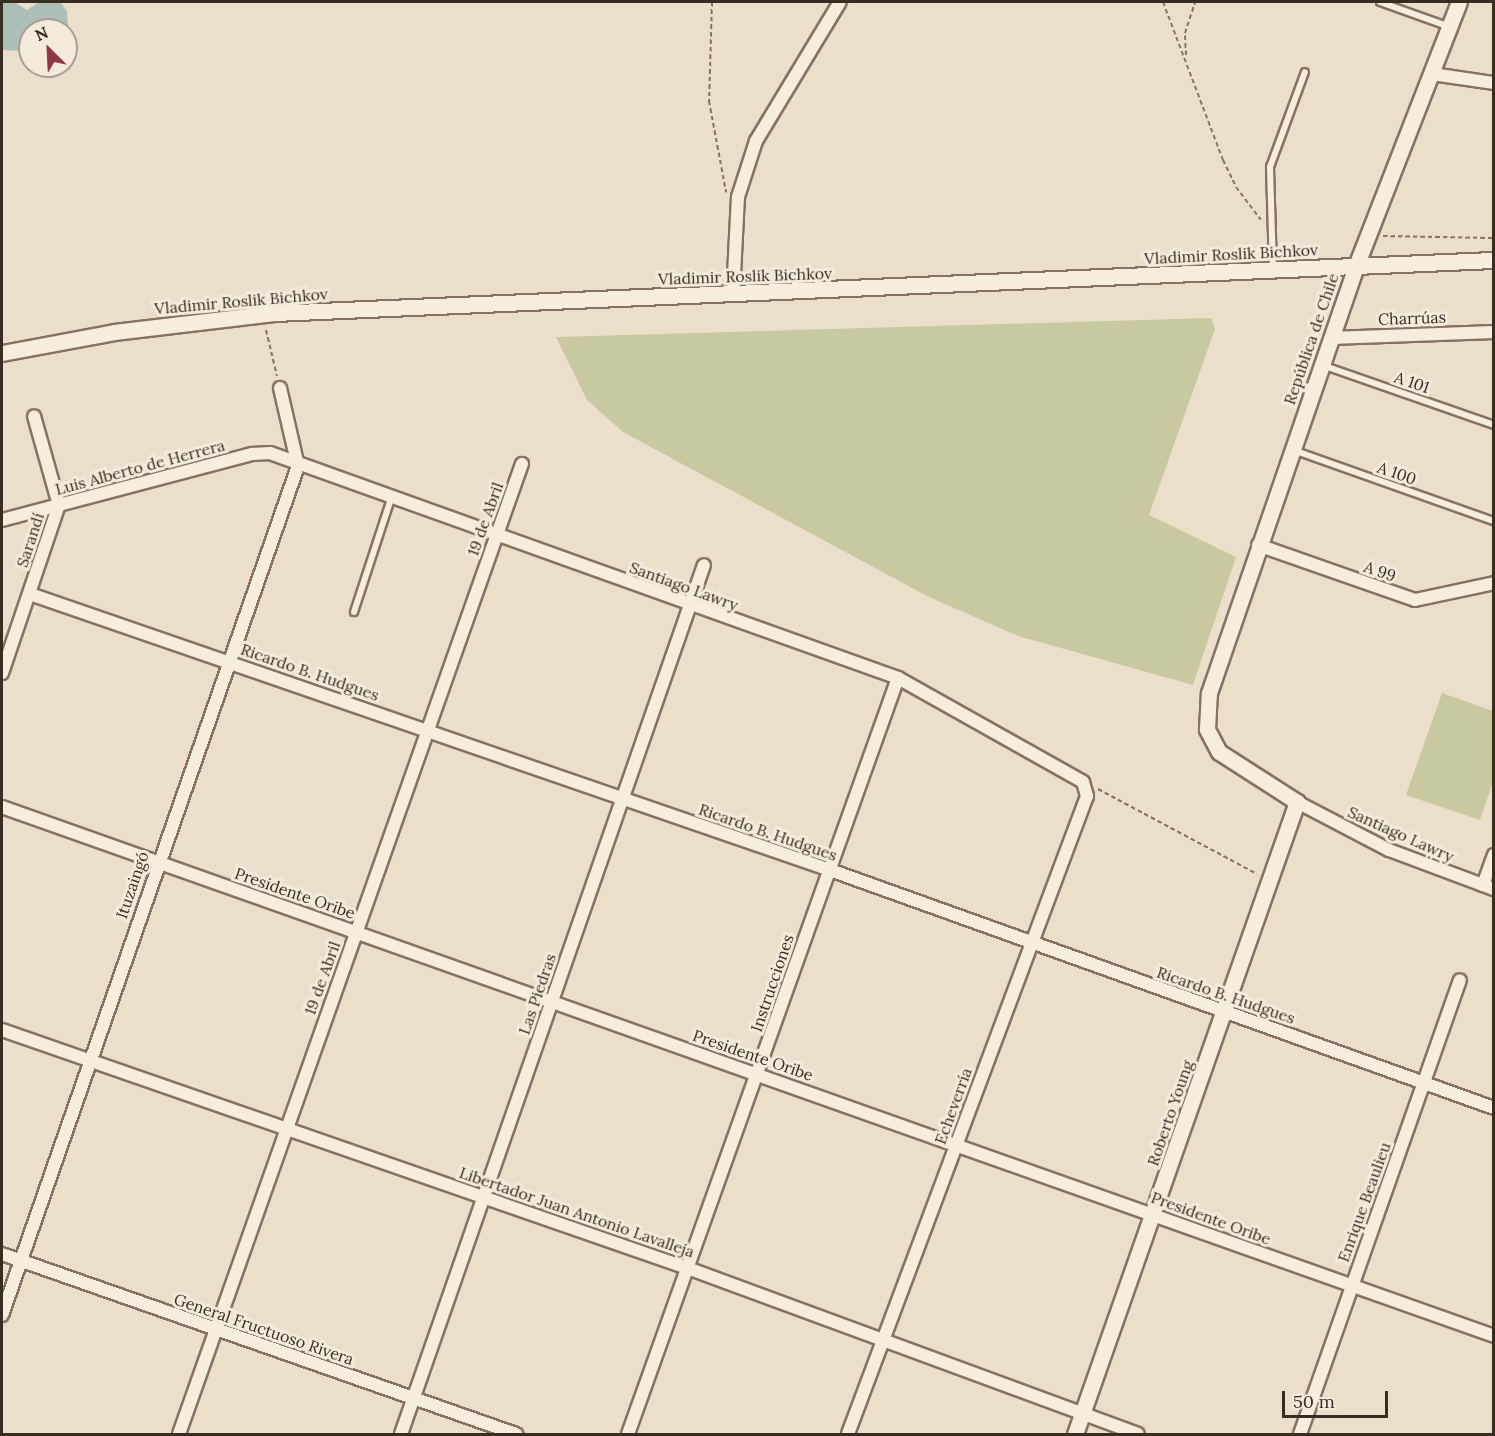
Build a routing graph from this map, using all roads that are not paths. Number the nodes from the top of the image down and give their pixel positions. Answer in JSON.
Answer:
{"nodes":[{"id":1,"x":840,"y":2,"type":"edge"},
{"id":2,"x":1380,"y":2,"type":"edge"},
{"id":3,"x":1459,"y":2,"type":"edge"},
{"id":4,"x":1450,"y":27,"type":"junction"},
{"id":5,"x":1305,"y":72,"type":"dead end"},
{"id":6,"x":1432,"y":74,"type":"junction"},
{"id":7,"x":1494,"y":83,"type":"edge"},
{"id":8,"x":1494,"y":260,"type":"edge"},
{"id":9,"x":1356,"y":266,"type":"junction"},
{"id":10,"x":1273,"y":270,"type":"junction"},
{"id":11,"x":733,"y":295,"type":"junction"},
{"id":12,"x":1494,"y":332,"type":"edge"},
{"id":13,"x":1331,"y":338,"type":"junction"},
{"id":14,"x":2,"y":353,"type":"edge"},
{"id":15,"x":1321,"y":365,"type":"junction"},
{"id":16,"x":280,"y":388,"type":"road end"},
{"id":17,"x":34,"y":416,"type":"dead end"},
{"id":18,"x":1494,"y":425,"type":"edge"},
{"id":19,"x":1292,"y":450,"type":"junction"},
{"id":20,"x":252,"y":454,"type":"joint"},
{"id":21,"x":522,"y":464,"type":"dead end"},
{"id":22,"x":298,"y":466,"type":"junction"},
{"id":23,"x":391,"y":499,"type":"junction"},
{"id":24,"x":59,"y":505,"type":"junction"},
{"id":25,"x":2,"y":520,"type":"edge"},
{"id":26,"x":1494,"y":521,"type":"edge"},
{"id":27,"x":496,"y":536,"type":"junction"},
{"id":28,"x":1258,"y":545,"type":"junction"},
{"id":29,"x":704,"y":565,"type":"dead end"},
{"id":30,"x":1494,"y":583,"type":"edge"},
{"id":31,"x":30,"y":594,"type":"junction"},
{"id":32,"x":690,"y":606,"type":"junction"},
{"id":33,"x":354,"y":612,"type":"dead end"},
{"id":34,"x":228,"y":661,"type":"junction"},
{"id":35,"x":2,"y":674,"type":"edge"},
{"id":36,"x":898,"y":678,"type":"junction"},
{"id":37,"x":427,"y":730,"type":"junction"},
{"id":38,"x":1087,"y":788,"type":"joint"},
{"id":39,"x":622,"y":800,"type":"junction"},
{"id":40,"x":1297,"y":802,"type":"junction"},
{"id":41,"x":2,"y":807,"type":"edge"},
{"id":42,"x":1494,"y":855,"type":"edge"},
{"id":43,"x":157,"y":862,"type":"junction"},
{"id":44,"x":830,"y":870,"type":"junction"},
{"id":45,"x":1488,"y":887,"type":"edge"},
{"id":46,"x":356,"y":932,"type":"junction"},
{"id":47,"x":1029,"y":944,"type":"junction"},
{"id":48,"x":1460,"y":980,"type":"dead end"},
{"id":49,"x":551,"y":1002,"type":"junction"},
{"id":50,"x":1224,"y":1012,"type":"junction"},
{"id":51,"x":2,"y":1030,"type":"edge"},
{"id":52,"x":89,"y":1061,"type":"junction"},
{"id":53,"x":758,"y":1073,"type":"junction"},
{"id":54,"x":1425,"y":1083,"type":"junction"},
{"id":55,"x":1494,"y":1108,"type":"edge"},
{"id":56,"x":286,"y":1128,"type":"junction"},
{"id":57,"x":957,"y":1144,"type":"junction"},
{"id":58,"x":485,"y":1197,"type":"junction"},
{"id":59,"x":1153,"y":1215,"type":"junction"},
{"id":60,"x":2,"y":1254,"type":"edge"},
{"id":61,"x":22,"y":1261,"type":"junction"},
{"id":62,"x":690,"y":1269,"type":"junction"},
{"id":63,"x":1351,"y":1285,"type":"junction"},
{"id":64,"x":2,"y":1315,"type":"edge"},
{"id":65,"x":216,"y":1330,"type":"junction"},
{"id":66,"x":1494,"y":1336,"type":"edge"},
{"id":67,"x":881,"y":1339,"type":"junction"},
{"id":68,"x":414,"y":1397,"type":"junction"},
{"id":69,"x":1083,"y":1414,"type":"junction"},
{"id":70,"x":179,"y":1434,"type":"edge"},
{"id":71,"x":400,"y":1434,"type":"edge"},
{"id":72,"x":516,"y":1434,"type":"edge"},
{"id":73,"x":628,"y":1434,"type":"edge"},
{"id":74,"x":848,"y":1434,"type":"edge"},
{"id":75,"x":1075,"y":1434,"type":"edge"},
{"id":76,"x":1138,"y":1434,"type":"edge"},
{"id":77,"x":1300,"y":1434,"type":"edge"}],
"edges":[{"from":1,"to":11,"type":"street"},
{"from":2,"to":4,"type":"lane"},
{"from":3,"to":4,"type":"street","name":"República de Chile"},
{"from":4,"to":6,"type":"street","name":"República de Chile"},
{"from":5,"to":10,"type":"lane"},
{"from":6,"to":7,"type":"street"},
{"from":6,"to":9,"type":"street","name":"República de Chile"},
{"from":8,"to":9,"type":"street","name":"Vladimir Roslik Bichkov"},
{"from":9,"to":10,"type":"street","name":"Vladimir Roslik Bichkov"},
{"from":9,"to":13,"type":"street","name":"República de Chile"},
{"from":10,"to":11,"type":"street","name":"Vladimir Roslik Bichkov"},
{"from":11,"to":14,"type":"street","name":"Vladimir Roslik Bichkov"},
{"from":12,"to":13,"type":"street","name":"Charrúas"},
{"from":13,"to":15,"type":"street","name":"República de Chile"},
{"from":15,"to":18,"type":"lane","name":"A 101"},
{"from":15,"to":19,"type":"street","name":"República de Chile"},
{"from":16,"to":22,"type":"street"},
{"from":17,"to":24,"type":"street","name":"Sarandí"},
{"from":19,"to":26,"type":"lane","name":"A 100"},
{"from":19,"to":28,"type":"street","name":"República de Chile"},
{"from":20,"to":22,"type":"street","name":"Santiago Lawry"},
{"from":20,"to":24,"type":"street","name":"Luis Alberto de Herrera"},
{"from":21,"to":27,"type":"street","name":"19 de Abril"},
{"from":22,"to":23,"type":"street","name":"Santiago Lawry"},
{"from":22,"to":34,"type":"street","name":"Ituzaingó"},
{"from":23,"to":27,"type":"street","name":"Santiago Lawry"},
{"from":23,"to":33,"type":"lane"},
{"from":24,"to":25,"type":"street","name":"Luis Alberto de Herrera"},
{"from":24,"to":31,"type":"street","name":"Sarandí"},
{"from":27,"to":32,"type":"street","name":"Santiago Lawry"},
{"from":27,"to":37,"type":"street","name":"19 de Abril"},
{"from":28,"to":30,"type":"street","name":"A 99"},
{"from":28,"to":40,"type":"street","name":"República de Chile"},
{"from":29,"to":32,"type":"street","name":"Las Piedras"},
{"from":31,"to":34,"type":"street","name":"Ricardo B. Hudgues"},
{"from":31,"to":35,"type":"street","name":"Sarandí"},
{"from":32,"to":36,"type":"street","name":"Santiago Lawry"},
{"from":32,"to":39,"type":"street","name":"Las Piedras"},
{"from":34,"to":37,"type":"street","name":"Ricardo B. Hudgues"},
{"from":34,"to":43,"type":"street","name":"Ituzaingó"},
{"from":36,"to":38,"type":"street","name":"Santiago Lawry"},
{"from":36,"to":44,"type":"street","name":"Instrucciones"},
{"from":37,"to":39,"type":"street","name":"Ricardo B. Hudgues"},
{"from":37,"to":46,"type":"street","name":"19 de Abril"},
{"from":38,"to":47,"type":"street","name":"Echeverría"},
{"from":39,"to":44,"type":"street","name":"Ricardo B. Hudgues"},
{"from":39,"to":49,"type":"street","name":"Las Piedras"},
{"from":40,"to":45,"type":"street","name":"Santiago Lawry"},
{"from":40,"to":50,"type":"street","name":"Roberto Young"},
{"from":41,"to":43,"type":"street","name":"Presidente Oribe"},
{"from":42,"to":45,"type":"street"},
{"from":43,"to":46,"type":"street","name":"Presidente Oribe"},
{"from":43,"to":52,"type":"street","name":"Ituzaingó"},
{"from":44,"to":47,"type":"street","name":"Ricardo B. Hudgues"},
{"from":44,"to":53,"type":"street","name":"Instrucciones"},
{"from":46,"to":49,"type":"street","name":"Presidente Oribe"},
{"from":46,"to":56,"type":"street","name":"19 de Abril"},
{"from":47,"to":50,"type":"street","name":"Ricardo B. Hudgues"},
{"from":47,"to":57,"type":"street","name":"Echeverría"},
{"from":48,"to":54,"type":"street","name":"Enrique Beaulieu"},
{"from":49,"to":53,"type":"street","name":"Presidente Oribe"},
{"from":49,"to":58,"type":"street","name":"Las Piedras"},
{"from":50,"to":54,"type":"street","name":"Ricardo B. Hudgues"},
{"from":50,"to":59,"type":"street","name":"Roberto Young"},
{"from":51,"to":52,"type":"street","name":"Libertador Juan Antonio Lavalleja"},
{"from":52,"to":56,"type":"street","name":"Libertador Juan Antonio Lavalleja"},
{"from":52,"to":61,"type":"street","name":"Ituzaingó"},
{"from":53,"to":57,"type":"street","name":"Presidente Oribe"},
{"from":53,"to":62,"type":"street","name":"Instrucciones"},
{"from":54,"to":55,"type":"street","name":"Ricardo B. Hudgues"},
{"from":54,"to":63,"type":"street","name":"Enrique Beaulieu"},
{"from":56,"to":58,"type":"street","name":"Libertador Juan Antonio Lavalleja"},
{"from":56,"to":65,"type":"street","name":"19 de Abril"},
{"from":57,"to":59,"type":"street","name":"Presidente Oribe"},
{"from":57,"to":67,"type":"street","name":"Echeverría"},
{"from":58,"to":62,"type":"street","name":"Libertador Juan Antonio Lavalleja"},
{"from":58,"to":68,"type":"street","name":"Las Piedras"},
{"from":59,"to":63,"type":"street","name":"Presidente Oribe"},
{"from":59,"to":69,"type":"street","name":"Roberto Young"},
{"from":60,"to":61,"type":"street","name":"General Fructuoso Rivera"},
{"from":61,"to":64,"type":"street","name":"Ituzaingó"},
{"from":61,"to":65,"type":"street","name":"General Fructuoso Rivera"},
{"from":62,"to":67,"type":"street","name":"Libertador Juan Antonio Lavalleja"},
{"from":62,"to":73,"type":"street","name":"Instrucciones"},
{"from":63,"to":66,"type":"street","name":"Presidente Oribe"},
{"from":63,"to":77,"type":"street","name":"Enrique Beaulieu"},
{"from":65,"to":68,"type":"street","name":"General Fructuoso Rivera"},
{"from":65,"to":70,"type":"street","name":"19 de Abril"},
{"from":67,"to":69,"type":"street","name":"Libertador Juan Antonio Lavalleja"},
{"from":67,"to":74,"type":"street","name":"Echeverría"},
{"from":68,"to":71,"type":"street","name":"Las Piedras"},
{"from":68,"to":72,"type":"street","name":"General Fructuoso Rivera"},
{"from":69,"to":75,"type":"street","name":"Roberto Young"},
{"from":69,"to":76,"type":"street","name":"Libertador Juan Antonio Lavalleja"}]}
